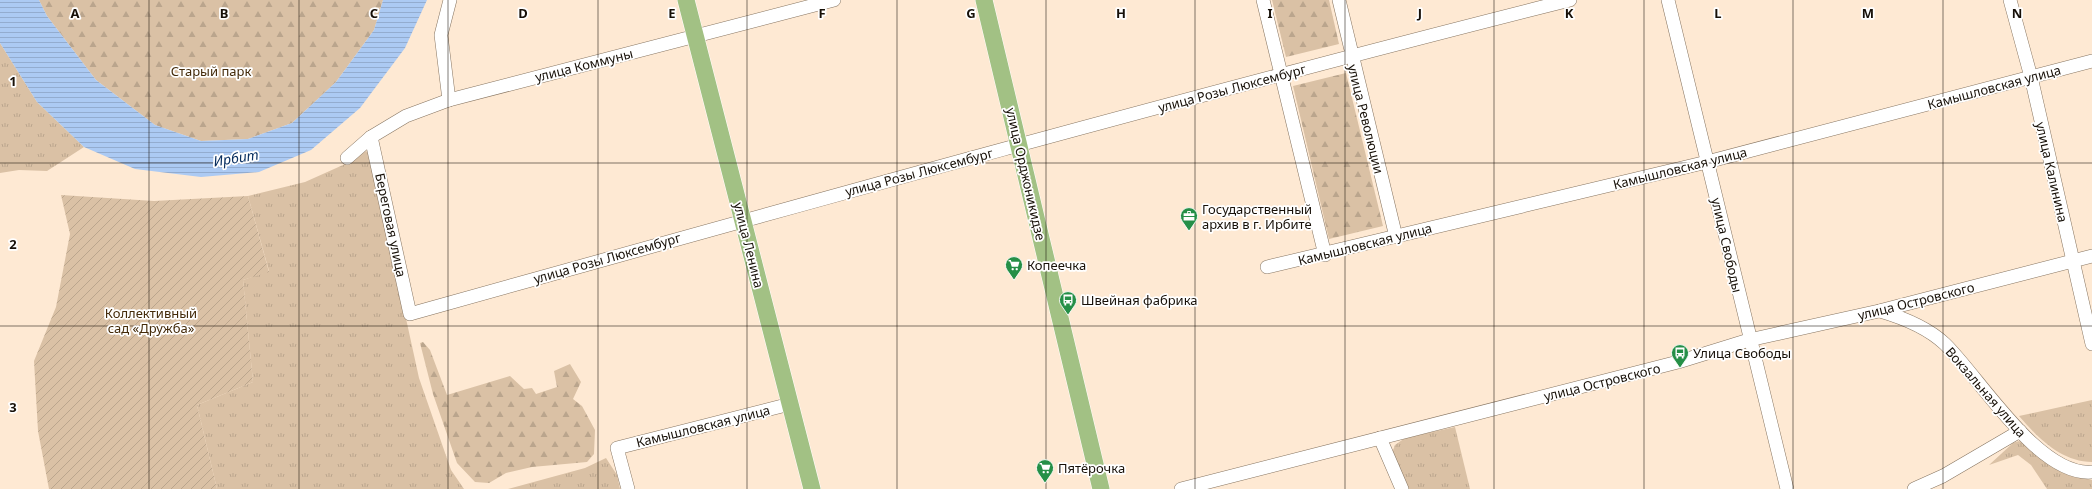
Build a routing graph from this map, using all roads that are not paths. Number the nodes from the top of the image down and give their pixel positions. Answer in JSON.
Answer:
{"nodes":[{"id":1,"x":450,"y":0,"type":"edge"},
{"id":2,"x":686,"y":0,"type":"edge"},
{"id":3,"x":834,"y":0,"type":"edge"},
{"id":4,"x":984,"y":0,"type":"edge"},
{"id":5,"x":1263,"y":0,"type":"edge"},
{"id":6,"x":1339,"y":0,"type":"edge"},
{"id":7,"x":1570,"y":0,"type":"edge"},
{"id":8,"x":1668,"y":0,"type":"edge"},
{"id":9,"x":2010,"y":0,"type":"edge"},
{"id":10,"x":695,"y":37,"type":"junction"},
{"id":11,"x":1351,"y":55,"type":"junction"},
{"id":12,"x":2092,"y":61,"type":"edge"},
{"id":13,"x":1282,"y":74,"type":"junction"},
{"id":14,"x":2031,"y":77,"type":"junction"},
{"id":15,"x":449,"y":100,"type":"junction"},
{"id":16,"x":372,"y":137,"type":"junction"},
{"id":17,"x":1018,"y":145,"type":"junction"},
{"id":18,"x":348,"y":158,"type":"dead end"},
{"id":19,"x":1707,"y":162,"type":"junction"},
{"id":20,"x":742,"y":221,"type":"junction"},
{"id":21,"x":1396,"y":237,"type":"junction"},
{"id":22,"x":1325,"y":254,"type":"junction"},
{"id":23,"x":2092,"y":256,"type":"edge"},
{"id":24,"x":2072,"y":262,"type":"junction"},
{"id":25,"x":1266,"y":267,"type":"dead end"},
{"id":26,"x":1879,"y":311,"type":"junction"},
{"id":27,"x":410,"y":314,"type":"joint"},
{"id":28,"x":1749,"y":340,"type":"junction"},
{"id":29,"x":2092,"y":344,"type":"edge"},
{"id":30,"x":790,"y":404,"type":"junction"},
{"id":31,"x":2020,"y":431,"type":"junction"},
{"id":32,"x":1380,"y":438,"type":"junction"},
{"id":33,"x":2092,"y":472,"type":"edge"},
{"id":34,"x":628,"y":489,"type":"edge"},
{"id":35,"x":812,"y":489,"type":"edge"},
{"id":36,"x":1101,"y":489,"type":"edge"},
{"id":37,"x":1181,"y":489,"type":"edge"},
{"id":38,"x":1402,"y":489,"type":"edge"},
{"id":39,"x":1787,"y":489,"type":"edge"},
{"id":40,"x":1914,"y":489,"type":"edge"}],
"edges":[{"from":1,"to":15,"type":"street"},
{"from":2,"to":10,"type":"main road","name":"улица Ленина"},
{"from":3,"to":10,"type":"street","name":"улица Коммуны"},
{"from":4,"to":17,"type":"main road","name":"улица Орджоникидзе"},
{"from":5,"to":13,"type":"street"},
{"from":6,"to":11,"type":"street","name":"улица Революции"},
{"from":7,"to":11,"type":"street","name":"улица Розы Люксембург"},
{"from":8,"to":19,"type":"street","name":"улица Свободы"},
{"from":9,"to":14,"type":"street","name":"улица Калинина"},
{"from":10,"to":15,"type":"street","name":"улица Коммуны"},
{"from":10,"to":20,"type":"main road","name":"улица Ленина"},
{"from":11,"to":13,"type":"street","name":"улица Розы Люксембург"},
{"from":11,"to":21,"type":"street","name":"улица Революции"},
{"from":12,"to":14,"type":"street","name":"Камышловская улица"},
{"from":13,"to":17,"type":"street","name":"улица Розы Люксембург"},
{"from":13,"to":22,"type":"street"},
{"from":14,"to":19,"type":"street","name":"Камышловская улица"},
{"from":14,"to":24,"type":"street","name":"улица Калинина"},
{"from":15,"to":16,"type":"street","name":"улица Коммуны"},
{"from":16,"to":18,"type":"street","name":"улица Коммуны"},
{"from":16,"to":27,"type":"street","name":"Береговая улица"},
{"from":17,"to":20,"type":"street","name":"улица Розы Люксембург"},
{"from":17,"to":36,"type":"main road","name":"улица Орджоникидзе"},
{"from":19,"to":21,"type":"street","name":"Камышловская улица"},
{"from":19,"to":28,"type":"street","name":"улица Свободы"},
{"from":20,"to":27,"type":"street","name":"улица Розы Люксембург"},
{"from":20,"to":30,"type":"main road","name":"улица Ленина"},
{"from":21,"to":22,"type":"street","name":"Камышловская улица"},
{"from":22,"to":25,"type":"street","name":"Камышловская улица"},
{"from":23,"to":24,"type":"street","name":"улица Островского"},
{"from":24,"to":26,"type":"street","name":"улица Островского"},
{"from":24,"to":29,"type":"street","name":"улица Калинина"},
{"from":26,"to":28,"type":"street","name":"улица Островского"},
{"from":26,"to":31,"type":"street","name":"Вокзальная улица"},
{"from":28,"to":32,"type":"street","name":"улица Островского"},
{"from":28,"to":39,"type":"street","name":"улица Свободы"},
{"from":30,"to":34,"type":"street","name":"Камышловская улица"},
{"from":30,"to":35,"type":"main road","name":"улица Ленина"},
{"from":31,"to":33,"type":"street","name":"Вокзальная улица"},
{"from":31,"to":40,"type":"street"},
{"from":32,"to":37,"type":"street","name":"улица Островского"},
{"from":32,"to":38,"type":"street"}]}
